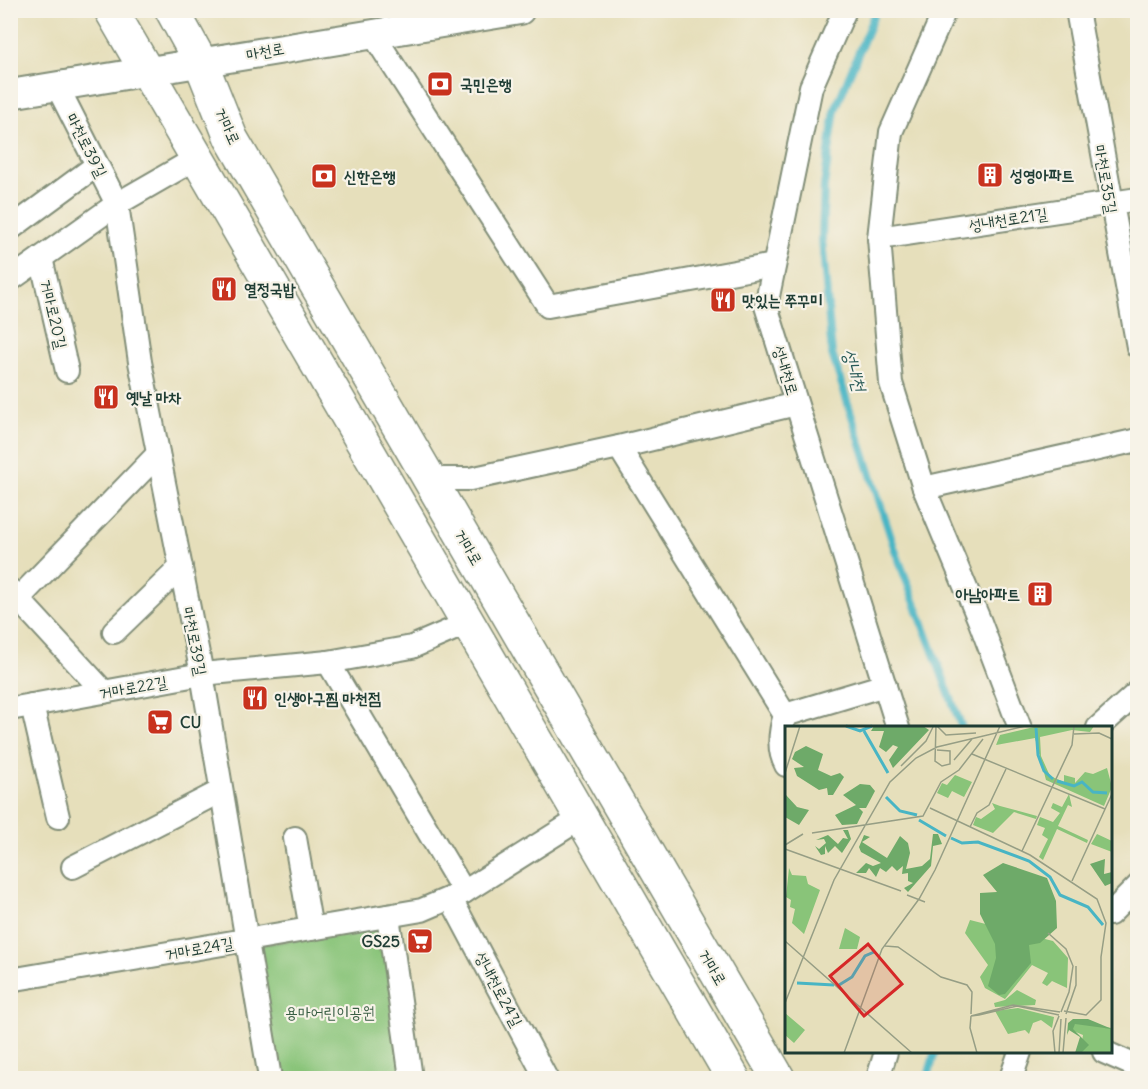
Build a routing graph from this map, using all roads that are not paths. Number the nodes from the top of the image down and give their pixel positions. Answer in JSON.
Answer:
{"nodes":[{"id":1,"x":111,"y":10,"type":"edge"},
{"id":2,"x":172,"y":10,"type":"edge"},
{"id":3,"x":520,"y":10,"type":"edge"},
{"id":4,"x":845,"y":10,"type":"edge"},
{"id":5,"x":945,"y":10,"type":"edge"},
{"id":6,"x":1077,"y":10,"type":"edge"},
{"id":7,"x":373,"y":34,"type":"junction"},
{"id":8,"x":201,"y":63,"type":"junction"},
{"id":9,"x":147,"y":71,"type":"junction"},
{"id":10,"x":57,"y":86,"type":"junction"},
{"id":11,"x":10,"y":94,"type":"edge"},
{"id":12,"x":197,"y":158,"type":"junction"},
{"id":13,"x":97,"y":165,"type":"junction"},
{"id":14,"x":1137,"y":199,"type":"edge"},
{"id":15,"x":1110,"y":203,"type":"junction"},
{"id":16,"x":117,"y":204,"type":"junction"},
{"id":17,"x":10,"y":229,"type":"edge"},
{"id":18,"x":879,"y":238,"type":"junction"},
{"id":19,"x":41,"y":258,"type":"junction"},
{"id":20,"x":774,"y":264,"type":"junction"},
{"id":21,"x":10,"y":280,"type":"edge"},
{"id":22,"x":1137,"y":347,"type":"edge"},
{"id":23,"x":67,"y":371,"type":"dead end"},
{"id":24,"x":796,"y":404,"type":"junction"},
{"id":25,"x":1137,"y":440,"type":"edge"},
{"id":26,"x":619,"y":447,"type":"junction"},
{"id":27,"x":158,"y":454,"type":"junction"},
{"id":28,"x":430,"y":479,"type":"junction"},
{"id":29,"x":924,"y":488,"type":"junction"},
{"id":30,"x":181,"y":567,"type":"junction"},
{"id":31,"x":14,"y":595,"type":"edge"},
{"id":32,"x":468,"y":622,"type":"junction"},
{"id":33,"x":114,"y":632,"type":"dead end"},
{"id":34,"x":328,"y":662,"type":"junction"},
{"id":35,"x":202,"y":674,"type":"junction"},
{"id":36,"x":885,"y":685,"type":"junction"},
{"id":37,"x":104,"y":692,"type":"junction"},
{"id":38,"x":1137,"y":692,"type":"edge"},
{"id":39,"x":21,"y":707,"type":"edge"},
{"id":40,"x":785,"y":714,"type":"junction"},
{"id":41,"x":897,"y":726,"type":"edge"},
{"id":42,"x":1019,"y":726,"type":"edge"},
{"id":43,"x":1100,"y":726,"type":"edge"},
{"id":44,"x":785,"y":763,"type":"edge"},
{"id":45,"x":221,"y":791,"type":"junction"},
{"id":46,"x":58,"y":817,"type":"dead end"},
{"id":47,"x":581,"y":818,"type":"junction"},
{"id":48,"x":295,"y":838,"type":"dead end"},
{"id":49,"x":73,"y":867,"type":"dead end"},
{"id":50,"x":1137,"y":886,"type":"edge"},
{"id":51,"x":458,"y":895,"type":"junction"},
{"id":52,"x":1112,"y":912,"type":"edge"},
{"id":53,"x":388,"y":916,"type":"junction"},
{"id":54,"x":310,"y":929,"type":"junction"},
{"id":55,"x":246,"y":939,"type":"junction"},
{"id":56,"x":10,"y":980,"type":"edge"},
{"id":57,"x":886,"y":1053,"type":"edge"},
{"id":58,"x":1020,"y":1053,"type":"edge"},
{"id":59,"x":1106,"y":1053,"type":"edge"},
{"id":60,"x":1137,"y":1066,"type":"edge"},
{"id":61,"x":270,"y":1078,"type":"edge"},
{"id":62,"x":411,"y":1078,"type":"edge"},
{"id":63,"x":546,"y":1078,"type":"edge"},
{"id":64,"x":733,"y":1078,"type":"edge"},
{"id":65,"x":778,"y":1078,"type":"edge"},
{"id":66,"x":878,"y":1078,"type":"edge"},
{"id":67,"x":1011,"y":1078,"type":"edge"}],
"edges":[{"from":1,"to":9,"type":"main road"},
{"from":2,"to":8,"type":"main road","name":"거마로"},
{"from":3,"to":7,"type":"street","name":"마천로"},
{"from":4,"to":20,"type":"street","name":"성내천로"},
{"from":5,"to":18,"type":"street"},
{"from":6,"to":15,"type":"street","name":"마천로35길"},
{"from":7,"to":8,"type":"street","name":"마천로"},
{"from":7,"to":20,"type":"street"},
{"from":8,"to":9,"type":"street","name":"마천로"},
{"from":8,"to":28,"type":"main road","name":"거마로"},
{"from":9,"to":10,"type":"street","name":"마천로"},
{"from":9,"to":12,"type":"main road"},
{"from":10,"to":11,"type":"street","name":"마천로"},
{"from":10,"to":13,"type":"street","name":"마천로39길"},
{"from":12,"to":16,"type":"street"},
{"from":12,"to":32,"type":"main road"},
{"from":13,"to":16,"type":"street","name":"마천로39길"},
{"from":13,"to":17,"type":"street"},
{"from":14,"to":15,"type":"street","name":"성내천로21길"},
{"from":15,"to":18,"type":"street","name":"성내천로21길"},
{"from":15,"to":22,"type":"street","name":"마천로35길"},
{"from":16,"to":19,"type":"street"},
{"from":16,"to":27,"type":"street","name":"마천로39길"},
{"from":18,"to":29,"type":"street"},
{"from":19,"to":21,"type":"street"},
{"from":19,"to":23,"type":"street","name":"거마로20길"},
{"from":20,"to":24,"type":"street","name":"성내천로"},
{"from":24,"to":26,"type":"street"},
{"from":24,"to":36,"type":"street","name":"성내천로"},
{"from":25,"to":29,"type":"street"},
{"from":26,"to":28,"type":"street"},
{"from":26,"to":40,"type":"street"},
{"from":27,"to":30,"type":"street","name":"마천로39길"},
{"from":27,"to":31,"type":"street"},
{"from":28,"to":65,"type":"main road","name":"거마로"},
{"from":29,"to":42,"type":"street"},
{"from":30,"to":33,"type":"street"},
{"from":30,"to":35,"type":"street","name":"마천로39길"},
{"from":31,"to":37,"type":"street"},
{"from":32,"to":34,"type":"street","name":"거마로22길"},
{"from":32,"to":47,"type":"main road"},
{"from":34,"to":35,"type":"street","name":"거마로22길"},
{"from":34,"to":51,"type":"street","name":"성내천로24길"},
{"from":35,"to":37,"type":"street","name":"거마로22길"},
{"from":35,"to":45,"type":"street","name":"마천로39길"},
{"from":36,"to":40,"type":"street"},
{"from":36,"to":41,"type":"street","name":"성내천로"},
{"from":37,"to":39,"type":"street","name":"거마로22길"},
{"from":38,"to":43,"type":"street"},
{"from":39,"to":46,"type":"street"},
{"from":40,"to":44,"type":"street"},
{"from":45,"to":49,"type":"street"},
{"from":45,"to":55,"type":"street","name":"마천로39길"},
{"from":47,"to":51,"type":"street","name":"거마로24길"},
{"from":47,"to":64,"type":"main road"},
{"from":48,"to":54,"type":"street"},
{"from":50,"to":52,"type":"street"},
{"from":51,"to":53,"type":"street","name":"거마로24길"},
{"from":51,"to":63,"type":"street","name":"성내천로24길"},
{"from":53,"to":54,"type":"street","name":"거마로24길"},
{"from":53,"to":62,"type":"street"},
{"from":54,"to":55,"type":"street","name":"거마로24길"},
{"from":55,"to":56,"type":"street","name":"거마로24길"},
{"from":55,"to":61,"type":"street","name":"마천로39길"},
{"from":57,"to":66,"type":"street"},
{"from":58,"to":67,"type":"street"},
{"from":59,"to":60,"type":"street"}]}
